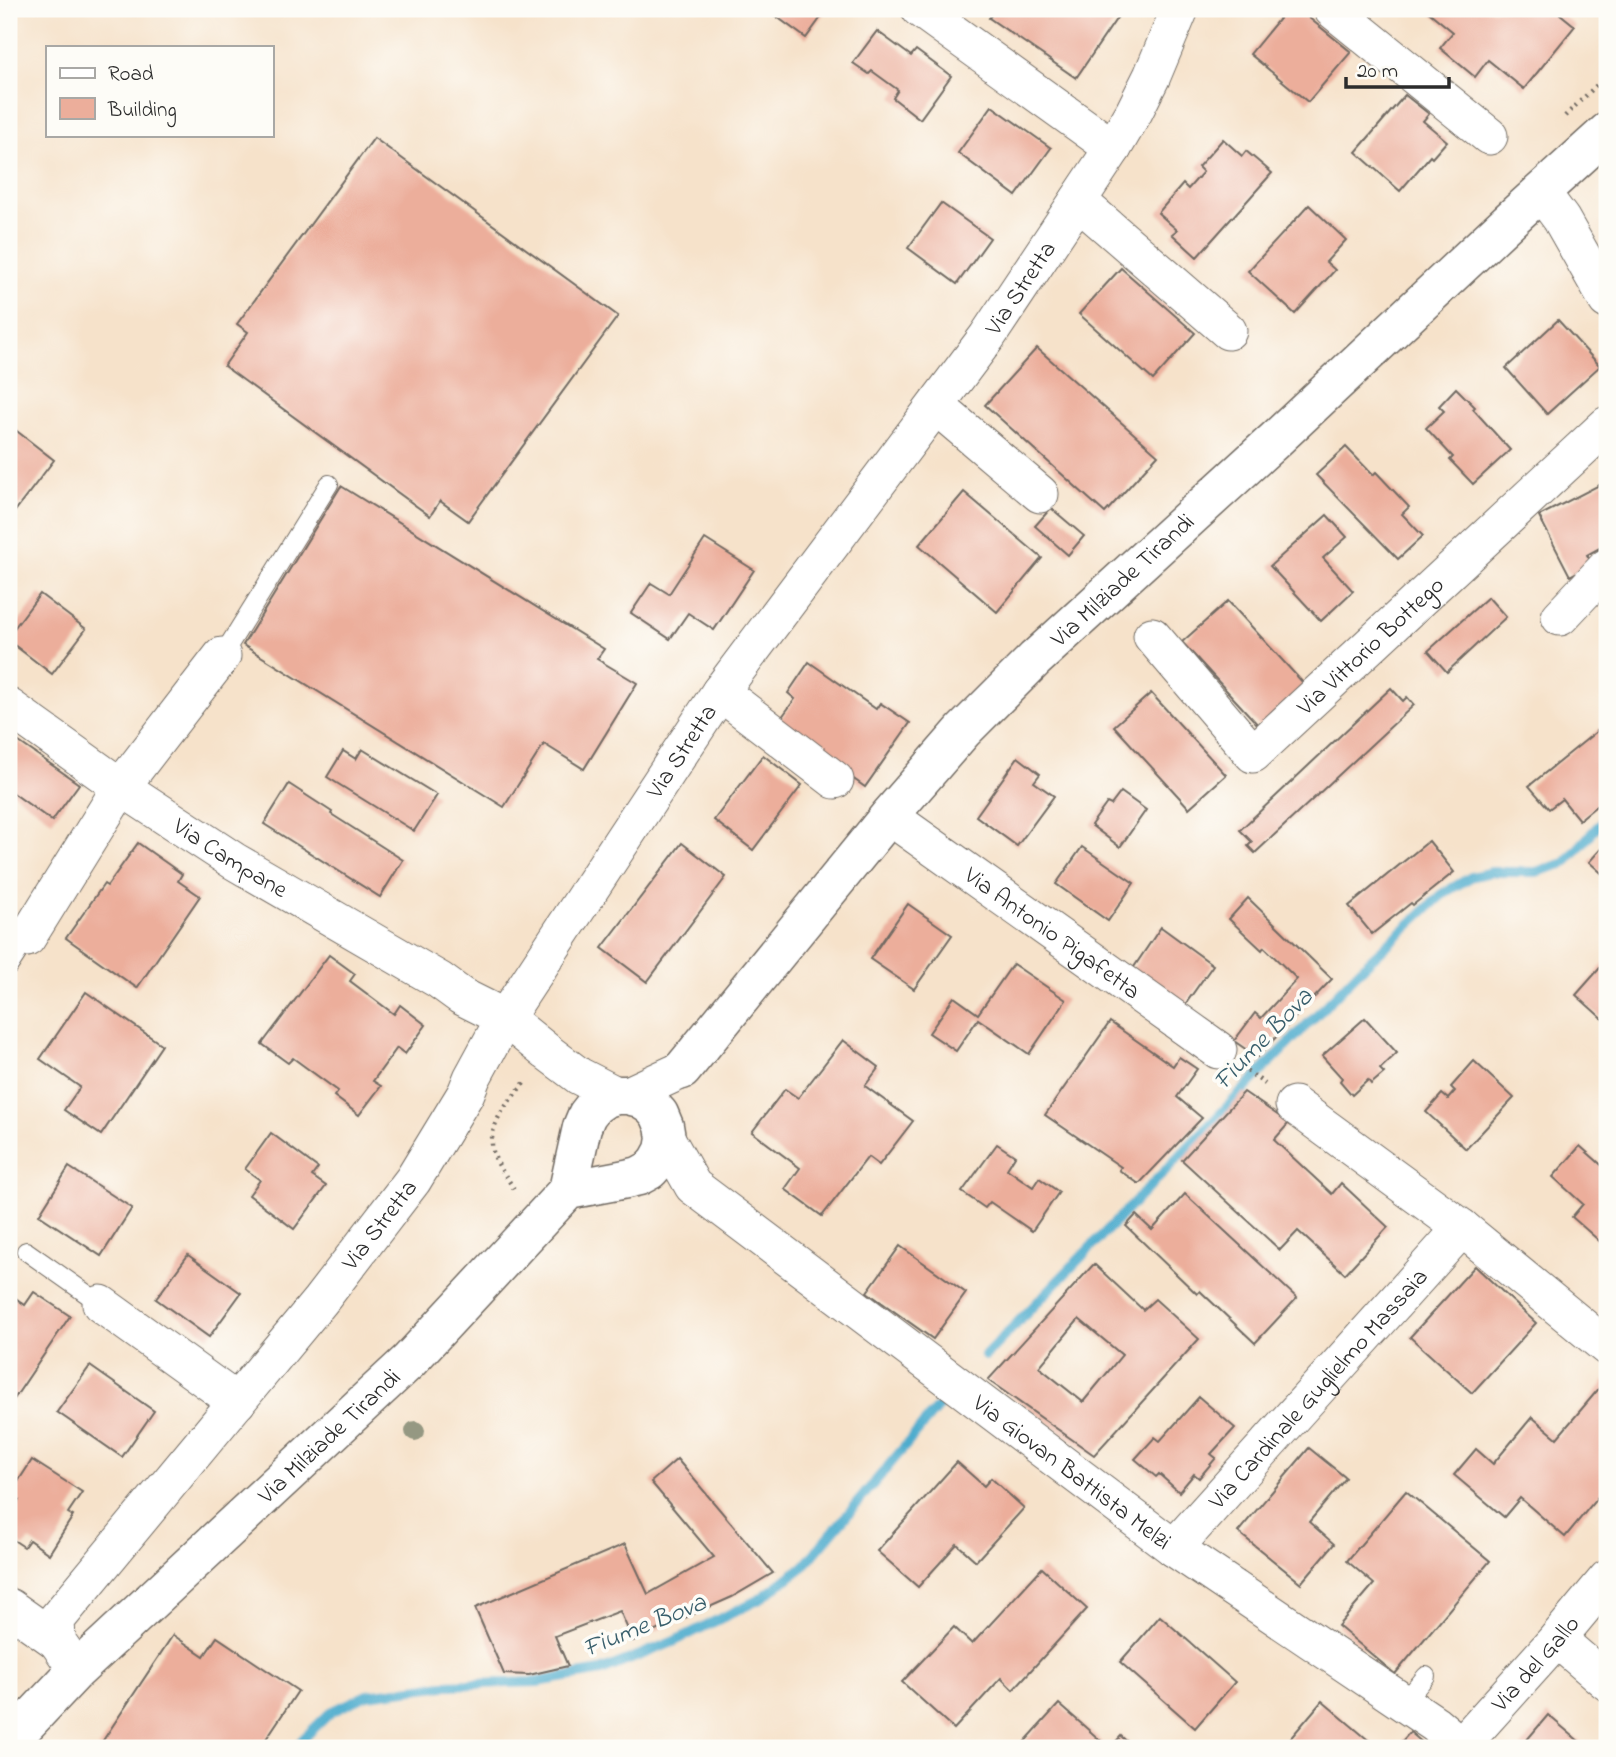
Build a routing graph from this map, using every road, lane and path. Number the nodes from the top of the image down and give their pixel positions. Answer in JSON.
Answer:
{"nodes":[{"id":1,"x":920,"y":9,"type":"edge"},
{"id":2,"x":1180,"y":9,"type":"edge"},
{"id":3,"x":1332,"y":9,"type":"edge"},
{"id":4,"x":1607,"y":132,"type":"edge"},
{"id":5,"x":1489,"y":136,"type":"dead end"},
{"id":6,"x":1113,"y":148,"type":"junction"},
{"id":7,"x":1541,"y":192,"type":"junction"},
{"id":8,"x":1078,"y":201,"type":"junction"},
{"id":9,"x":1607,"y":300,"type":"edge"},
{"id":10,"x":1228,"y":331,"type":"dead end"},
{"id":11,"x":936,"y":406,"type":"junction"},
{"id":12,"x":1605,"y":433,"type":"edge"},
{"id":13,"x":329,"y":484,"type":"dead end"},
{"id":14,"x":1040,"y":494,"type":"dead end"},
{"id":15,"x":1607,"y":567,"type":"edge"},
{"id":16,"x":1560,"y":617,"type":"dead end"},
{"id":17,"x":1152,"y":636,"type":"dead end"},
{"id":18,"x":222,"y":656,"type":"joint"},
{"id":19,"x":720,"y":692,"type":"junction"},
{"id":20,"x":9,"y":707,"type":"edge"},
{"id":21,"x":835,"y":780,"type":"dead end"},
{"id":22,"x":121,"y":787,"type":"junction"},
{"id":23,"x":889,"y":817,"type":"junction"},
{"id":24,"x":18,"y":952,"type":"edge"},
{"id":25,"x":501,"y":1025,"type":"junction"},
{"id":26,"x":1228,"y":1057,"type":"joint"},
{"id":27,"x":681,"y":1070,"type":"junction"},
{"id":28,"x":525,"y":1082,"type":"dead end"},
{"id":29,"x":622,"y":1095,"type":"junction"},
{"id":30,"x":1283,"y":1097,"type":"joint"},
{"id":31,"x":581,"y":1132,"type":"junction"},
{"id":32,"x":665,"y":1132,"type":"junction"},
{"id":33,"x":632,"y":1178,"type":"junction"},
{"id":34,"x":694,"y":1186,"type":"junction"},
{"id":35,"x":514,"y":1189,"type":"dead end"},
{"id":36,"x":568,"y":1190,"type":"junction"},
{"id":37,"x":1462,"y":1228,"type":"junction"},
{"id":38,"x":26,"y":1251,"type":"dead end"},
{"id":39,"x":101,"y":1304,"type":"joint"},
{"id":40,"x":1607,"y":1347,"type":"edge"},
{"id":41,"x":237,"y":1402,"type":"junction"},
{"id":42,"x":1174,"y":1548,"type":"junction"},
{"id":43,"x":1589,"y":1593,"type":"edge"},
{"id":44,"x":9,"y":1606,"type":"edge"},
{"id":45,"x":1558,"y":1639,"type":"junction"},
{"id":46,"x":67,"y":1656,"type":"junction"},
{"id":47,"x":1607,"y":1682,"type":"edge"},
{"id":48,"x":9,"y":1742,"type":"edge"},
{"id":49,"x":1460,"y":1747,"type":"edge"}],
"edges":[{"from":1,"to":6,"type":"street"},
{"from":2,"to":6,"type":"street","name":"Via Stretta"},
{"from":3,"to":5,"type":"street"},
{"from":4,"to":7,"type":"street","name":"Via Milziade Tirandi"},
{"from":6,"to":8,"type":"street","name":"Via Stretta"},
{"from":7,"to":9,"type":"street"},
{"from":7,"to":23,"type":"street","name":"Via Milziade Tirandi"},
{"from":8,"to":10,"type":"street"},
{"from":8,"to":11,"type":"street","name":"Via Stretta"},
{"from":11,"to":14,"type":"street"},
{"from":11,"to":19,"type":"street","name":"Via Stretta"},
{"from":12,"to":17,"type":"street","name":"Via Vittorio Bottego"},
{"from":13,"to":18,"type":"lane"},
{"from":15,"to":16,"type":"street"},
{"from":18,"to":22,"type":"street"},
{"from":19,"to":21,"type":"street","name":"Via Stretta"},
{"from":19,"to":25,"type":"street","name":"Via Stretta"},
{"from":20,"to":22,"type":"street","name":"Via Campane"},
{"from":22,"to":24,"type":"street"},
{"from":22,"to":25,"type":"street","name":"Via Campane"},
{"from":23,"to":26,"type":"street","name":"Via Antonio Pigafetta"},
{"from":23,"to":27,"type":"street","name":"Via Milziade Tirandi"},
{"from":25,"to":29,"type":"street","name":"Via Campane"},
{"from":25,"to":31,"type":"street","name":"Via Campane"},
{"from":25,"to":41,"type":"street","name":"Via Stretta"},
{"from":26,"to":30,"type":"path"},
{"from":27,"to":29,"type":"street","name":"Via Milziade Tirandi"},
{"from":27,"to":32,"type":"street","name":"Via Milziade Tirandi"},
{"from":28,"to":35,"type":"path"},
{"from":29,"to":31,"type":"street","name":"Via Milziade Tirandi"},
{"from":29,"to":32,"type":"street"},
{"from":30,"to":37,"type":"street"},
{"from":31,"to":33,"type":"street"},
{"from":31,"to":36,"type":"street","name":"Via Milziade Tirandi"},
{"from":32,"to":33,"type":"street","name":"Via Milziade Tirandi"},
{"from":32,"to":34,"type":"street","name":"Via Giovan Battista Melzi"},
{"from":33,"to":34,"type":"street","name":"Via Giovan Battista Melzi"},
{"from":33,"to":36,"type":"street"},
{"from":34,"to":42,"type":"street","name":"Via Giovan Battista Melzi"},
{"from":36,"to":46,"type":"street","name":"Via Milziade Tirandi"},
{"from":37,"to":40,"type":"street"},
{"from":37,"to":42,"type":"street","name":"Via Cardinale Guglielmo Massaia"},
{"from":38,"to":39,"type":"lane"},
{"from":39,"to":41,"type":"street"},
{"from":41,"to":46,"type":"street","name":"Via Stretta"},
{"from":42,"to":49,"type":"street","name":"Via Giovan Battista Melzi"},
{"from":43,"to":45,"type":"street","name":"Via del Gallo"},
{"from":44,"to":46,"type":"street"},
{"from":45,"to":47,"type":"street"},
{"from":45,"to":49,"type":"street","name":"Via del Gallo"},
{"from":46,"to":48,"type":"street","name":"Via Stretta"}]}
